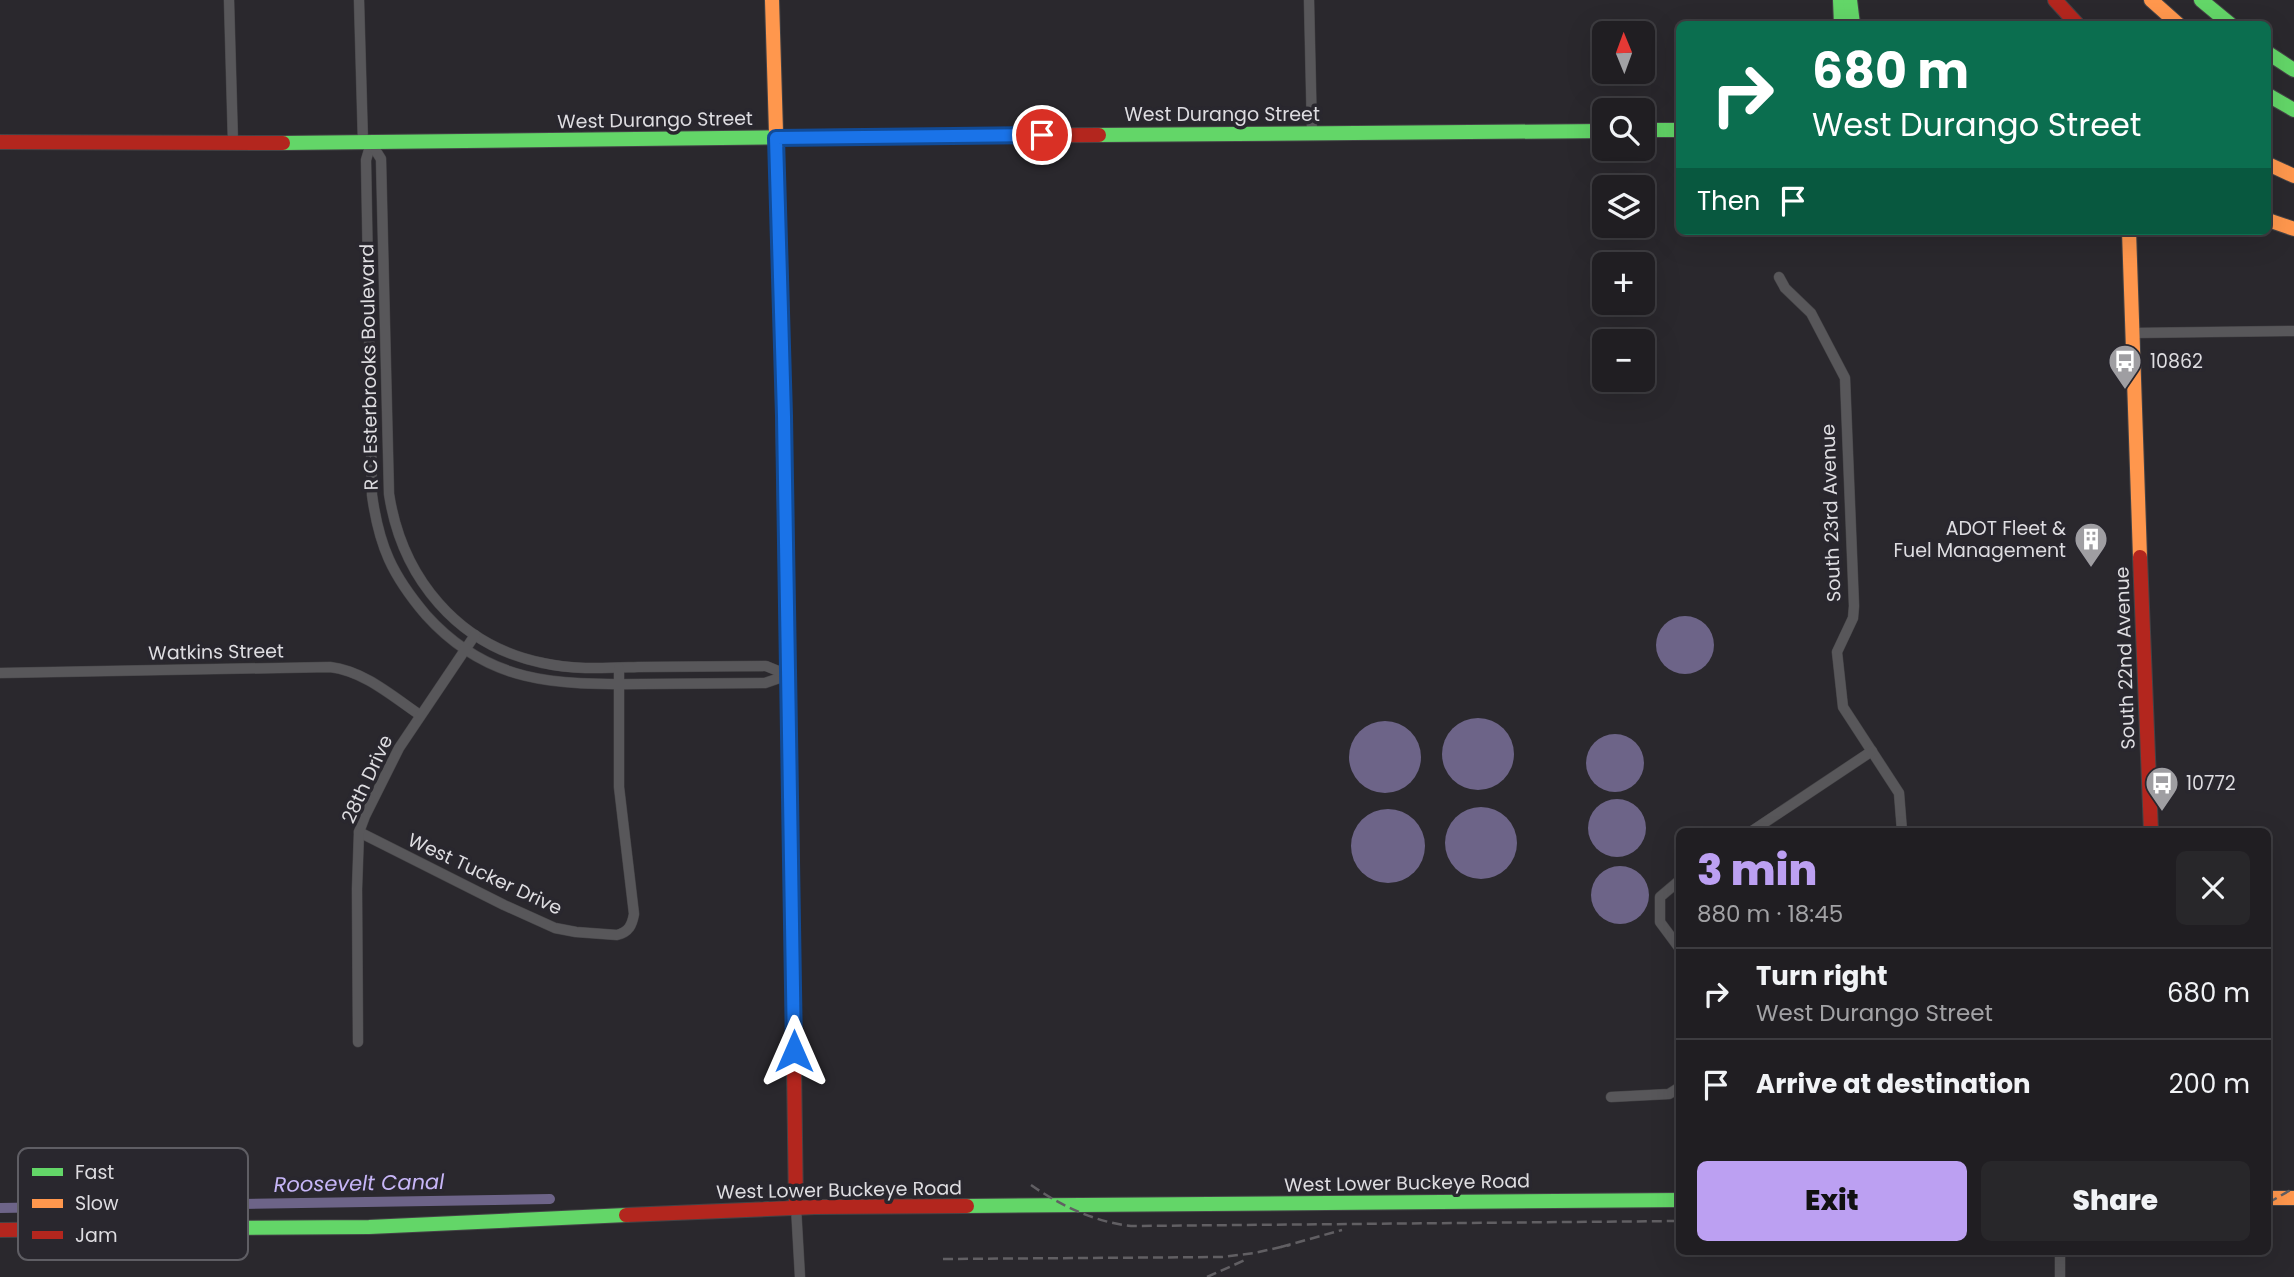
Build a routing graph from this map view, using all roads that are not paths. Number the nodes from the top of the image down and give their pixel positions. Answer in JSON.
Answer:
{"nodes":[{"id":1,"x":229,"y":0,"type":"edge"},
{"id":2,"x":359,"y":0,"type":"edge"},
{"id":3,"x":772,"y":0,"type":"edge"},
{"id":4,"x":1309,"y":0,"type":"edge"},
{"id":5,"x":1840,"y":0,"type":"edge"},
{"id":6,"x":1850,"y":0,"type":"edge"},
{"id":7,"x":2055,"y":0,"type":"edge"},
{"id":8,"x":2201,"y":0,"type":"edge"},
{"id":9,"x":2152,"y":1,"type":"edge"},
{"id":10,"x":1841,"y":21,"type":"edge"},
{"id":11,"x":1853,"y":21,"type":"edge"},
{"id":12,"x":2074,"y":21,"type":"edge"},
{"id":13,"x":2175,"y":21,"type":"edge"},
{"id":14,"x":2226,"y":21,"type":"edge"},
{"id":15,"x":2271,"y":55,"type":"edge"},
{"id":16,"x":2294,"y":70,"type":"edge"},
{"id":17,"x":2271,"y":97,"type":"edge"},
{"id":18,"x":2294,"y":110,"type":"edge"},
{"id":19,"x":1655,"y":130,"type":"edge"},
{"id":20,"x":1676,"y":130,"type":"edge"},
{"id":21,"x":1592,"y":131,"type":"edge"},
{"id":22,"x":1312,"y":133,"type":"junction"},
{"id":23,"x":776,"y":138,"type":"junction"},
{"id":24,"x":0,"y":142,"type":"edge"},
{"id":25,"x":233,"y":143,"type":"junction"},
{"id":26,"x":367,"y":143,"type":"junction"},
{"id":27,"x":2271,"y":165,"type":"edge"},
{"id":28,"x":2294,"y":176,"type":"edge"},
{"id":29,"x":2271,"y":221,"type":"edge"},
{"id":30,"x":2271,"y":228,"type":"edge"},
{"id":31,"x":2294,"y":231,"type":"edge"},
{"id":32,"x":2129,"y":235,"type":"edge"},
{"id":33,"x":1779,"y":277,"type":"dead end"},
{"id":34,"x":2294,"y":331,"type":"edge"},
{"id":35,"x":2132,"y":333,"type":"junction"},
{"id":36,"x":475,"y":635,"type":"junction"},
{"id":37,"x":465,"y":649,"type":"junction"},
{"id":38,"x":619,"y":668,"type":"junction"},
{"id":39,"x":0,"y":673,"type":"edge"},
{"id":40,"x":788,"y":675,"type":"junction"},
{"id":41,"x":618,"y":685,"type":"junction"},
{"id":42,"x":420,"y":715,"type":"junction"},
{"id":43,"x":1872,"y":751,"type":"junction"},
{"id":44,"x":1756,"y":828,"type":"edge"},
{"id":45,"x":1901,"y":828,"type":"edge"},
{"id":46,"x":2151,"y":828,"type":"edge"},
{"id":47,"x":359,"y":832,"type":"junction"},
{"id":48,"x":1676,"y":883,"type":"edge"},
{"id":49,"x":1676,"y":944,"type":"edge"},
{"id":50,"x":358,"y":1042,"type":"dead end"},
{"id":51,"x":1676,"y":1090,"type":"edge"},
{"id":52,"x":1611,"y":1097,"type":"dead end"},
{"id":53,"x":2271,"y":1198,"type":"edge"},
{"id":54,"x":2294,"y":1198,"type":"edge"},
{"id":55,"x":1676,"y":1200,"type":"edge"},
{"id":56,"x":796,"y":1208,"type":"junction"},
{"id":57,"x":248,"y":1227,"type":"edge"},
{"id":58,"x":0,"y":1230,"type":"edge"},
{"id":59,"x":18,"y":1230,"type":"edge"},
{"id":60,"x":2060,"y":1255,"type":"edge"},
{"id":61,"x":800,"y":1277,"type":"edge"},
{"id":62,"x":2060,"y":1277,"type":"edge"}],
"edges":[{"from":1,"to":25,"type":"street"},
{"from":2,"to":26,"type":"street"},
{"from":3,"to":23,"type":"main road"},
{"from":4,"to":22,"type":"street"},
{"from":5,"to":10,"type":"main road"},
{"from":6,"to":11,"type":"main road"},
{"from":7,"to":12,"type":"main road"},
{"from":8,"to":14,"type":"main road"},
{"from":9,"to":13,"type":"main road"},
{"from":15,"to":16,"type":"main road"},
{"from":17,"to":18,"type":"main road"},
{"from":19,"to":20,"type":"main road"},
{"from":21,"to":22,"type":"main road","name":"West Durango Street"},
{"from":22,"to":23,"type":"main road","name":"West Durango Street"},
{"from":23,"to":26,"type":"main road","name":"West Durango Street"},
{"from":23,"to":40,"type":"main road"},
{"from":24,"to":25,"type":"main road","name":"West Durango Street"},
{"from":25,"to":26,"type":"main road","name":"West Durango Street"},
{"from":26,"to":36,"type":"street","name":"R C Esterbrooks Boulevard"},
{"from":26,"to":37,"type":"street","name":"R C Esterbrooks Boulevard"},
{"from":27,"to":28,"type":"main road"},
{"from":29,"to":31,"type":"main road"},
{"from":30,"to":31,"type":"main road"},
{"from":32,"to":35,"type":"main road","name":"South 22nd Avenue"},
{"from":33,"to":43,"type":"street","name":"South 23rd Avenue"},
{"from":34,"to":35,"type":"street"},
{"from":35,"to":46,"type":"main road","name":"South 22nd Avenue"},
{"from":36,"to":37,"type":"street","name":"28th Drive"},
{"from":36,"to":38,"type":"street","name":"R C Esterbrooks Boulevard"},
{"from":37,"to":41,"type":"street","name":"R C Esterbrooks Boulevard"},
{"from":37,"to":42,"type":"street","name":"28th Drive"},
{"from":38,"to":40,"type":"street","name":"R C Esterbrooks Boulevard"},
{"from":38,"to":41,"type":"street","name":"West Tucker Drive"},
{"from":39,"to":42,"type":"street","name":"Watkins Street"},
{"from":40,"to":41,"type":"street","name":"R C Esterbrooks Boulevard"},
{"from":40,"to":56,"type":"main road"},
{"from":41,"to":47,"type":"street","name":"West Tucker Drive"},
{"from":42,"to":47,"type":"street","name":"28th Drive"},
{"from":43,"to":44,"type":"street"},
{"from":43,"to":45,"type":"street","name":"South 23rd Avenue"},
{"from":47,"to":50,"type":"street","name":"28th Drive"},
{"from":48,"to":49,"type":"street"},
{"from":51,"to":52,"type":"street"},
{"from":53,"to":54,"type":"main road"},
{"from":55,"to":56,"type":"main road","name":"West Lower Buckeye Road"},
{"from":56,"to":57,"type":"main road","name":"West Lower Buckeye Road"},
{"from":56,"to":61,"type":"street"},
{"from":58,"to":59,"type":"main road","name":"West Lower Buckeye Road"},
{"from":60,"to":62,"type":"street"}]}
